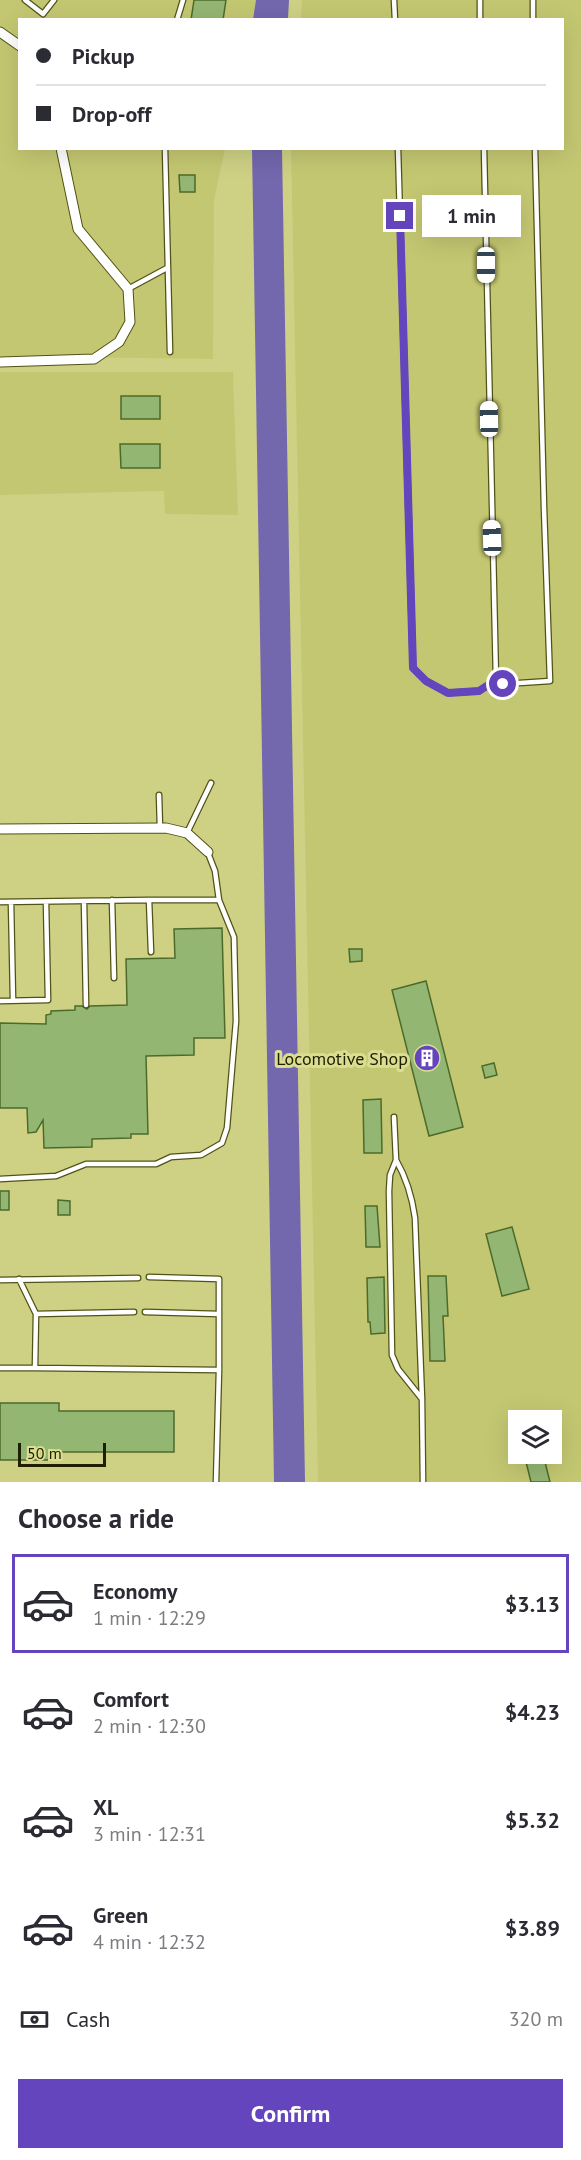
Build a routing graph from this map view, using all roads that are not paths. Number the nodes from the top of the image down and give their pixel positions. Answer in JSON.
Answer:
{"nodes":[{"id":1,"x":25,"y":0,"type":"edge"},
{"id":2,"x":54,"y":0,"type":"edge"},
{"id":3,"x":183,"y":0,"type":"edge"},
{"id":4,"x":394,"y":0,"type":"edge"},
{"id":5,"x":480,"y":0,"type":"edge"},
{"id":6,"x":533,"y":0,"type":"edge"},
{"id":7,"x":43,"y":14,"type":"junction"},
{"id":8,"x":40,"y":18,"type":"edge"},
{"id":9,"x":178,"y":18,"type":"edge"},
{"id":10,"x":395,"y":18,"type":"edge"},
{"id":11,"x":480,"y":18,"type":"edge"},
{"id":12,"x":533,"y":18,"type":"edge"},
{"id":13,"x":0,"y":32,"type":"edge"},
{"id":14,"x":18,"y":45,"type":"edge"},
{"id":15,"x":61,"y":150,"type":"edge"},
{"id":16,"x":165,"y":150,"type":"edge"},
{"id":17,"x":398,"y":150,"type":"edge"},
{"id":18,"x":484,"y":150,"type":"edge"},
{"id":19,"x":535,"y":150,"type":"edge"},
{"id":20,"x":167,"y":268,"type":"junction"},
{"id":21,"x":128,"y":289,"type":"junction"},
{"id":22,"x":170,"y":352,"type":"dead end"},
{"id":23,"x":0,"y":362,"type":"edge"},
{"id":24,"x":496,"y":680,"type":"junction"},
{"id":25,"x":211,"y":783,"type":"dead end"},
{"id":26,"x":159,"y":795,"type":"dead end"},
{"id":27,"x":160,"y":828,"type":"junction"},
{"id":28,"x":0,"y":830,"type":"edge"},
{"id":29,"x":187,"y":833,"type":"junction"},
{"id":30,"x":208,"y":852,"type":"joint"},
{"id":31,"x":112,"y":900,"type":"junction"},
{"id":32,"x":149,"y":900,"type":"junction"},
{"id":33,"x":219,"y":900,"type":"junction"},
{"id":34,"x":84,"y":901,"type":"junction"},
{"id":35,"x":0,"y":902,"type":"edge"},
{"id":36,"x":11,"y":902,"type":"junction"},
{"id":37,"x":46,"y":902,"type":"junction"},
{"id":38,"x":151,"y":952,"type":"dead end"},
{"id":39,"x":114,"y":978,"type":"dead end"},
{"id":40,"x":13,"y":1000,"type":"junction"},
{"id":41,"x":0,"y":1001,"type":"edge"},
{"id":42,"x":86,"y":1005,"type":"dead end"},
{"id":43,"x":394,"y":1117,"type":"dead end"},
{"id":44,"x":396,"y":1160,"type":"junction"},
{"id":45,"x":0,"y":1179,"type":"edge"},
{"id":46,"x":149,"y":1277,"type":"dead end"},
{"id":47,"x":138,"y":1278,"type":"dead end"},
{"id":48,"x":19,"y":1279,"type":"junction"},
{"id":49,"x":0,"y":1280,"type":"edge"},
{"id":50,"x":134,"y":1312,"type":"dead end"},
{"id":51,"x":145,"y":1312,"type":"dead end"},
{"id":52,"x":36,"y":1314,"type":"junction"},
{"id":53,"x":219,"y":1314,"type":"junction"},
{"id":54,"x":0,"y":1368,"type":"edge"},
{"id":55,"x":36,"y":1368,"type":"junction"},
{"id":56,"x":219,"y":1370,"type":"junction"},
{"id":57,"x":422,"y":1399,"type":"junction"},
{"id":58,"x":216,"y":1482,"type":"edge"},
{"id":59,"x":423,"y":1482,"type":"edge"}],
"edges":[{"from":1,"to":7,"type":"lane"},
{"from":2,"to":7,"type":"lane"},
{"from":3,"to":9,"type":"lane"},
{"from":4,"to":10,"type":"lane"},
{"from":5,"to":11,"type":"lane"},
{"from":6,"to":12,"type":"lane"},
{"from":7,"to":8,"type":"lane"},
{"from":13,"to":14,"type":"street"},
{"from":15,"to":21,"type":"street"},
{"from":16,"to":20,"type":"lane"},
{"from":17,"to":24,"type":"lane"},
{"from":18,"to":24,"type":"lane"},
{"from":19,"to":24,"type":"lane"},
{"from":20,"to":21,"type":"lane"},
{"from":20,"to":22,"type":"lane"},
{"from":21,"to":23,"type":"street"},
{"from":25,"to":29,"type":"lane"},
{"from":26,"to":27,"type":"lane"},
{"from":27,"to":28,"type":"street"},
{"from":27,"to":29,"type":"street"},
{"from":29,"to":30,"type":"street"},
{"from":30,"to":33,"type":"lane"},
{"from":31,"to":32,"type":"lane"},
{"from":31,"to":34,"type":"lane"},
{"from":31,"to":39,"type":"lane"},
{"from":32,"to":33,"type":"lane"},
{"from":32,"to":38,"type":"lane"},
{"from":33,"to":45,"type":"lane"},
{"from":34,"to":37,"type":"lane"},
{"from":34,"to":42,"type":"lane"},
{"from":35,"to":36,"type":"lane"},
{"from":36,"to":37,"type":"lane"},
{"from":36,"to":40,"type":"lane"},
{"from":37,"to":40,"type":"lane"},
{"from":40,"to":41,"type":"lane"},
{"from":43,"to":44,"type":"lane"},
{"from":44,"to":57,"type":"lane"},
{"from":44,"to":57,"type":"lane"},
{"from":46,"to":53,"type":"lane"},
{"from":47,"to":48,"type":"lane"},
{"from":48,"to":49,"type":"lane"},
{"from":48,"to":52,"type":"lane"},
{"from":50,"to":52,"type":"lane"},
{"from":51,"to":53,"type":"lane"},
{"from":52,"to":55,"type":"lane"},
{"from":53,"to":56,"type":"lane"},
{"from":54,"to":55,"type":"lane"},
{"from":55,"to":56,"type":"lane"},
{"from":56,"to":58,"type":"lane"},
{"from":57,"to":59,"type":"lane"}]}
